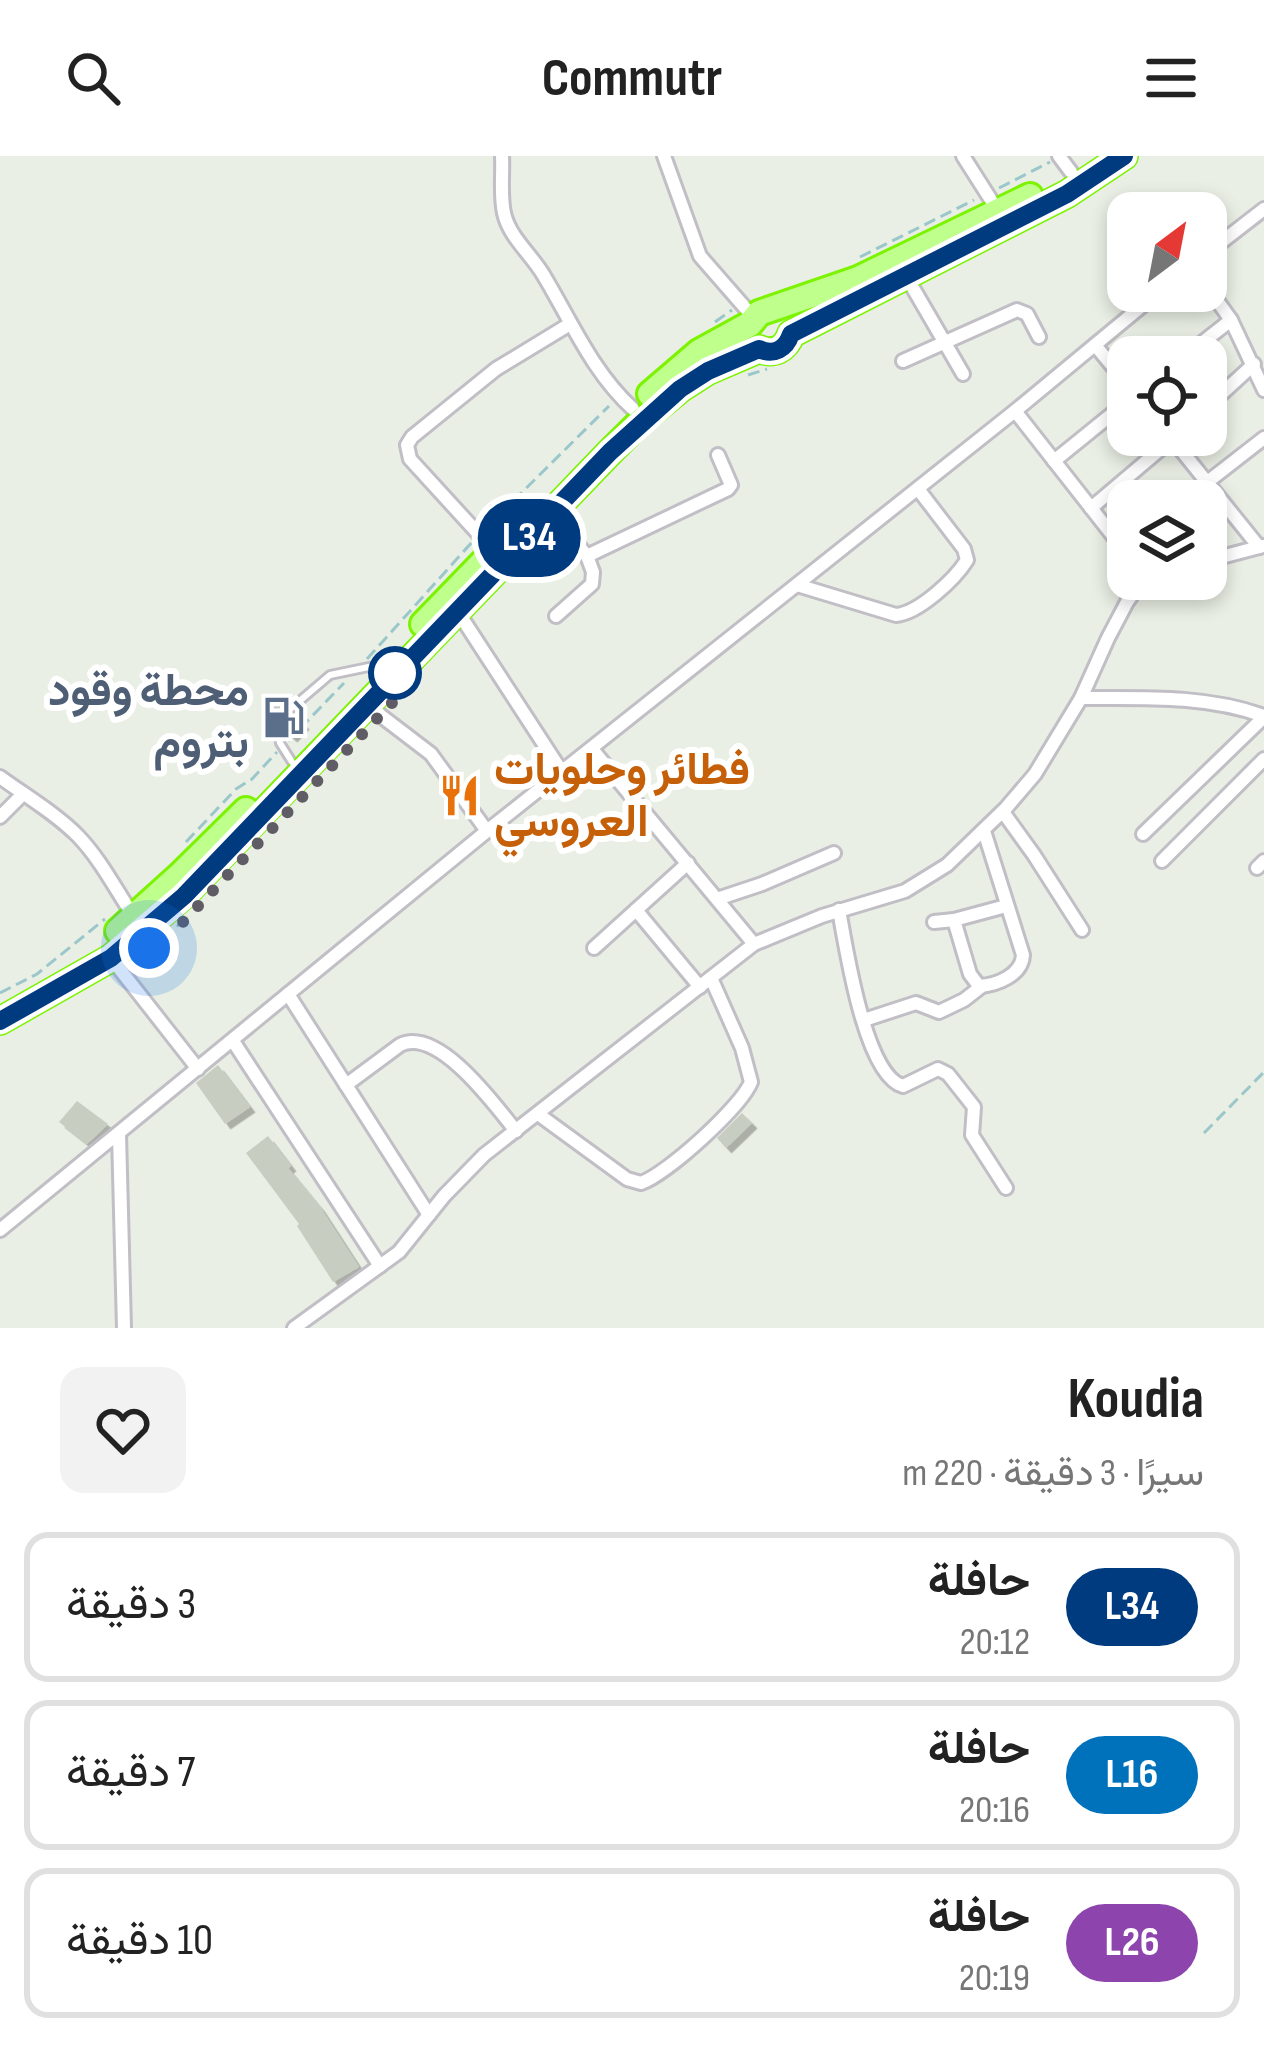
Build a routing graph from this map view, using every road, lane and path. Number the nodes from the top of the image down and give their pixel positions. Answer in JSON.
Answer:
{"nodes":[{"id":1,"x":502,"y":156,"type":"edge"},
{"id":2,"x":664,"y":156,"type":"edge"},
{"id":3,"x":963,"y":156,"type":"edge"},
{"id":4,"x":1094,"y":156,"type":"edge"},
{"id":5,"x":1124,"y":156,"type":"edge"},
{"id":6,"x":1065,"y":164,"type":"edge"},
{"id":7,"x":1264,"y":209,"type":"edge"},
{"id":8,"x":998,"y":211,"type":"junction"},
{"id":9,"x":1227,"y":238,"type":"edge"},
{"id":10,"x":907,"y":276,"type":"junction"},
{"id":11,"x":1135,"y":312,"type":"edge"},
{"id":12,"x":1225,"y":312,"type":"edge"},
{"id":13,"x":759,"y":317,"type":"junction"},
{"id":14,"x":1231,"y":320,"type":"junction"},
{"id":15,"x":570,"y":324,"type":"junction"},
{"id":16,"x":791,"y":334,"type":"junction"},
{"id":17,"x":1211,"y":336,"type":"edge"},
{"id":18,"x":1039,"y":337,"type":"dead end"},
{"id":19,"x":945,"y":343,"type":"junction"},
{"id":20,"x":1095,"y":345,"type":"junction"},
{"id":21,"x":759,"y":349,"type":"junction"},
{"id":22,"x":1107,"y":360,"type":"edge"},
{"id":23,"x":903,"y":361,"type":"dead end"},
{"id":24,"x":782,"y":364,"type":"dead end"},
{"id":25,"x":1254,"y":364,"type":"junction"},
{"id":26,"x":963,"y":374,"type":"dead end"},
{"id":27,"x":740,"y":377,"type":"dead end"},
{"id":28,"x":1227,"y":389,"type":"edge"},
{"id":29,"x":1264,"y":390,"type":"edge"},
{"id":30,"x":633,"y":409,"type":"junction"},
{"id":31,"x":1016,"y":411,"type":"junction"},
{"id":32,"x":1107,"y":418,"type":"edge"},
{"id":33,"x":1264,"y":438,"type":"edge"},
{"id":34,"x":718,"y":455,"type":"dead end"},
{"id":35,"x":1150,"y":456,"type":"edge"},
{"id":36,"x":1054,"y":460,"type":"junction"},
{"id":37,"x":1209,"y":480,"type":"edge"},
{"id":38,"x":917,"y":489,"type":"junction"},
{"id":39,"x":1227,"y":506,"type":"edge"},
{"id":40,"x":1091,"y":508,"type":"junction"},
{"id":41,"x":552,"y":513,"type":"junction"},
{"id":42,"x":1107,"y":527,"type":"edge"},
{"id":43,"x":1262,"y":546,"type":"edge"},
{"id":44,"x":494,"y":551,"type":"junction"},
{"id":45,"x":1227,"y":555,"type":"edge"},
{"id":46,"x":587,"y":556,"type":"junction"},
{"id":47,"x":797,"y":585,"type":"junction"},
{"id":48,"x":1128,"y":600,"type":"edge"},
{"id":49,"x":458,"y":612,"type":"junction"},
{"id":50,"x":556,"y":616,"type":"dead end"},
{"id":51,"x":383,"y":664,"type":"junction"},
{"id":52,"x":1082,"y":698,"type":"junction"},
{"id":53,"x":368,"y":701,"type":"junction"},
{"id":54,"x":289,"y":710,"type":"dead end"},
{"id":55,"x":1264,"y":717,"type":"edge"},
{"id":56,"x":278,"y":724,"type":"dead end"},
{"id":57,"x":592,"y":749,"type":"junction"},
{"id":58,"x":1264,"y":759,"type":"edge"},
{"id":59,"x":292,"y":762,"type":"junction"},
{"id":60,"x":562,"y":772,"type":"junction"},
{"id":61,"x":0,"y":777,"type":"edge"},
{"id":62,"x":23,"y":794,"type":"junction"},
{"id":63,"x":1003,"y":812,"type":"junction"},
{"id":64,"x":0,"y":817,"type":"edge"},
{"id":65,"x":487,"y":831,"type":"junction"},
{"id":66,"x":983,"y":831,"type":"junction"},
{"id":67,"x":1143,"y":834,"type":"dead end"},
{"id":68,"x":834,"y":853,"type":"dead end"},
{"id":69,"x":1162,"y":861,"type":"dead end"},
{"id":70,"x":688,"y":863,"type":"junction"},
{"id":71,"x":717,"y":898,"type":"junction"},
{"id":72,"x":1006,"y":905,"type":"junction"},
{"id":73,"x":194,"y":910,"type":"dead end"},
{"id":74,"x":636,"y":910,"type":"junction"},
{"id":75,"x":839,"y":910,"type":"junction"},
{"id":76,"x":134,"y":917,"type":"junction"},
{"id":77,"x":954,"y":920,"type":"junction"},
{"id":78,"x":934,"y":922,"type":"dead end"},
{"id":79,"x":1082,"y":930,"type":"dead end"},
{"id":80,"x":164,"y":938,"type":"dead end"},
{"id":81,"x":754,"y":944,"type":"junction"},
{"id":82,"x":594,"y":948,"type":"dead end"},
{"id":83,"x":111,"y":958,"type":"junction"},
{"id":84,"x":705,"y":982,"type":"junction"},
{"id":85,"x":982,"y":986,"type":"junction"},
{"id":86,"x":288,"y":994,"type":"junction"},
{"id":87,"x":0,"y":1005,"type":"edge"},
{"id":88,"x":864,"y":1020,"type":"junction"},
{"id":89,"x":0,"y":1021,"type":"edge"},
{"id":90,"x":233,"y":1041,"type":"junction"},
{"id":91,"x":198,"y":1069,"type":"junction"},
{"id":92,"x":1264,"y":1072,"type":"edge"},
{"id":93,"x":346,"y":1085,"type":"junction"},
{"id":94,"x":538,"y":1114,"type":"junction"},
{"id":95,"x":516,"y":1131,"type":"junction"},
{"id":96,"x":1204,"y":1133,"type":"dead end"},
{"id":97,"x":119,"y":1134,"type":"junction"},
{"id":98,"x":1006,"y":1188,"type":"dead end"},
{"id":99,"x":429,"y":1216,"type":"junction"},
{"id":100,"x":0,"y":1230,"type":"edge"},
{"id":101,"x":380,"y":1266,"type":"junction"},
{"id":102,"x":124,"y":1328,"type":"edge"},
{"id":103,"x":294,"y":1328,"type":"edge"}],
"edges":[{"from":1,"to":15,"type":"street"},
{"from":2,"to":13,"type":"street"},
{"from":3,"to":8,"type":"street"},
{"from":4,"to":6,"type":"highway"},
{"from":5,"to":10,"type":"highway"},
{"from":6,"to":8,"type":"highway"},
{"from":7,"to":9,"type":"street"},
{"from":8,"to":13,"type":"highway"},
{"from":10,"to":16,"type":"highway"},
{"from":10,"to":19,"type":"street"},
{"from":11,"to":20,"type":"street"},
{"from":12,"to":14,"type":"street"},
{"from":13,"to":16,"type":"highway"},
{"from":13,"to":21,"type":"highway"},
{"from":13,"to":30,"type":"highway"},
{"from":14,"to":17,"type":"street"},
{"from":14,"to":25,"type":"street"},
{"from":15,"to":30,"type":"street"},
{"from":15,"to":44,"type":"street"},
{"from":16,"to":21,"type":"highway"},
{"from":18,"to":19,"type":"street"},
{"from":19,"to":23,"type":"street"},
{"from":19,"to":26,"type":"street"},
{"from":20,"to":22,"type":"street"},
{"from":20,"to":31,"type":"street"},
{"from":21,"to":41,"type":"highway"},
{"from":24,"to":27,"type":"path"},
{"from":25,"to":28,"type":"street"},
{"from":25,"to":29,"type":"street"},
{"from":30,"to":44,"type":"highway"},
{"from":31,"to":36,"type":"street"},
{"from":31,"to":38,"type":"street"},
{"from":32,"to":36,"type":"street"},
{"from":33,"to":37,"type":"street"},
{"from":34,"to":46,"type":"street"},
{"from":35,"to":40,"type":"street"},
{"from":36,"to":40,"type":"street"},
{"from":38,"to":47,"type":"street"},
{"from":38,"to":47,"type":"street"},
{"from":39,"to":43,"type":"street"},
{"from":40,"to":42,"type":"street"},
{"from":41,"to":46,"type":"street"},
{"from":41,"to":49,"type":"highway"},
{"from":43,"to":45,"type":"street"},
{"from":44,"to":51,"type":"highway"},
{"from":46,"to":50,"type":"street"},
{"from":47,"to":57,"type":"street"},
{"from":48,"to":52,"type":"street"},
{"from":49,"to":53,"type":"highway"},
{"from":49,"to":60,"type":"street"},
{"from":51,"to":54,"type":"lane"},
{"from":51,"to":59,"type":"highway"},
{"from":52,"to":55,"type":"street"},
{"from":52,"to":63,"type":"street"},
{"from":53,"to":65,"type":"street"},
{"from":53,"to":83,"type":"highway"},
{"from":55,"to":67,"type":"street"},
{"from":56,"to":59,"type":"lane"},
{"from":57,"to":60,"type":"street"},
{"from":57,"to":70,"type":"street"},
{"from":58,"to":69,"type":"street"},
{"from":59,"to":76,"type":"highway"},
{"from":60,"to":65,"type":"street"},
{"from":61,"to":62,"type":"street"},
{"from":62,"to":64,"type":"street"},
{"from":62,"to":76,"type":"street"},
{"from":63,"to":66,"type":"street"},
{"from":63,"to":79,"type":"street"},
{"from":65,"to":86,"type":"street"},
{"from":66,"to":72,"type":"street"},
{"from":66,"to":75,"type":"street"},
{"from":68,"to":71,"type":"street"},
{"from":70,"to":71,"type":"street"},
{"from":70,"to":74,"type":"street"},
{"from":71,"to":81,"type":"street"},
{"from":72,"to":77,"type":"street"},
{"from":72,"to":85,"type":"street"},
{"from":73,"to":80,"type":"path"},
{"from":74,"to":82,"type":"street"},
{"from":74,"to":84,"type":"street"},
{"from":75,"to":81,"type":"street"},
{"from":75,"to":88,"type":"street"},
{"from":76,"to":87,"type":"highway"},
{"from":77,"to":78,"type":"street"},
{"from":77,"to":85,"type":"street"},
{"from":81,"to":84,"type":"street"},
{"from":83,"to":89,"type":"highway"},
{"from":83,"to":91,"type":"street"},
{"from":84,"to":94,"type":"street"},
{"from":84,"to":94,"type":"street"},
{"from":85,"to":88,"type":"street"},
{"from":86,"to":90,"type":"street"},
{"from":86,"to":93,"type":"street"},
{"from":88,"to":98,"type":"street"},
{"from":90,"to":91,"type":"street"},
{"from":90,"to":101,"type":"street"},
{"from":91,"to":97,"type":"street"},
{"from":92,"to":96,"type":"path"},
{"from":93,"to":95,"type":"street"},
{"from":93,"to":99,"type":"street"},
{"from":94,"to":95,"type":"street"},
{"from":95,"to":99,"type":"street"},
{"from":97,"to":100,"type":"street"},
{"from":97,"to":102,"type":"street"},
{"from":99,"to":101,"type":"street"},
{"from":101,"to":103,"type":"street"}]}
